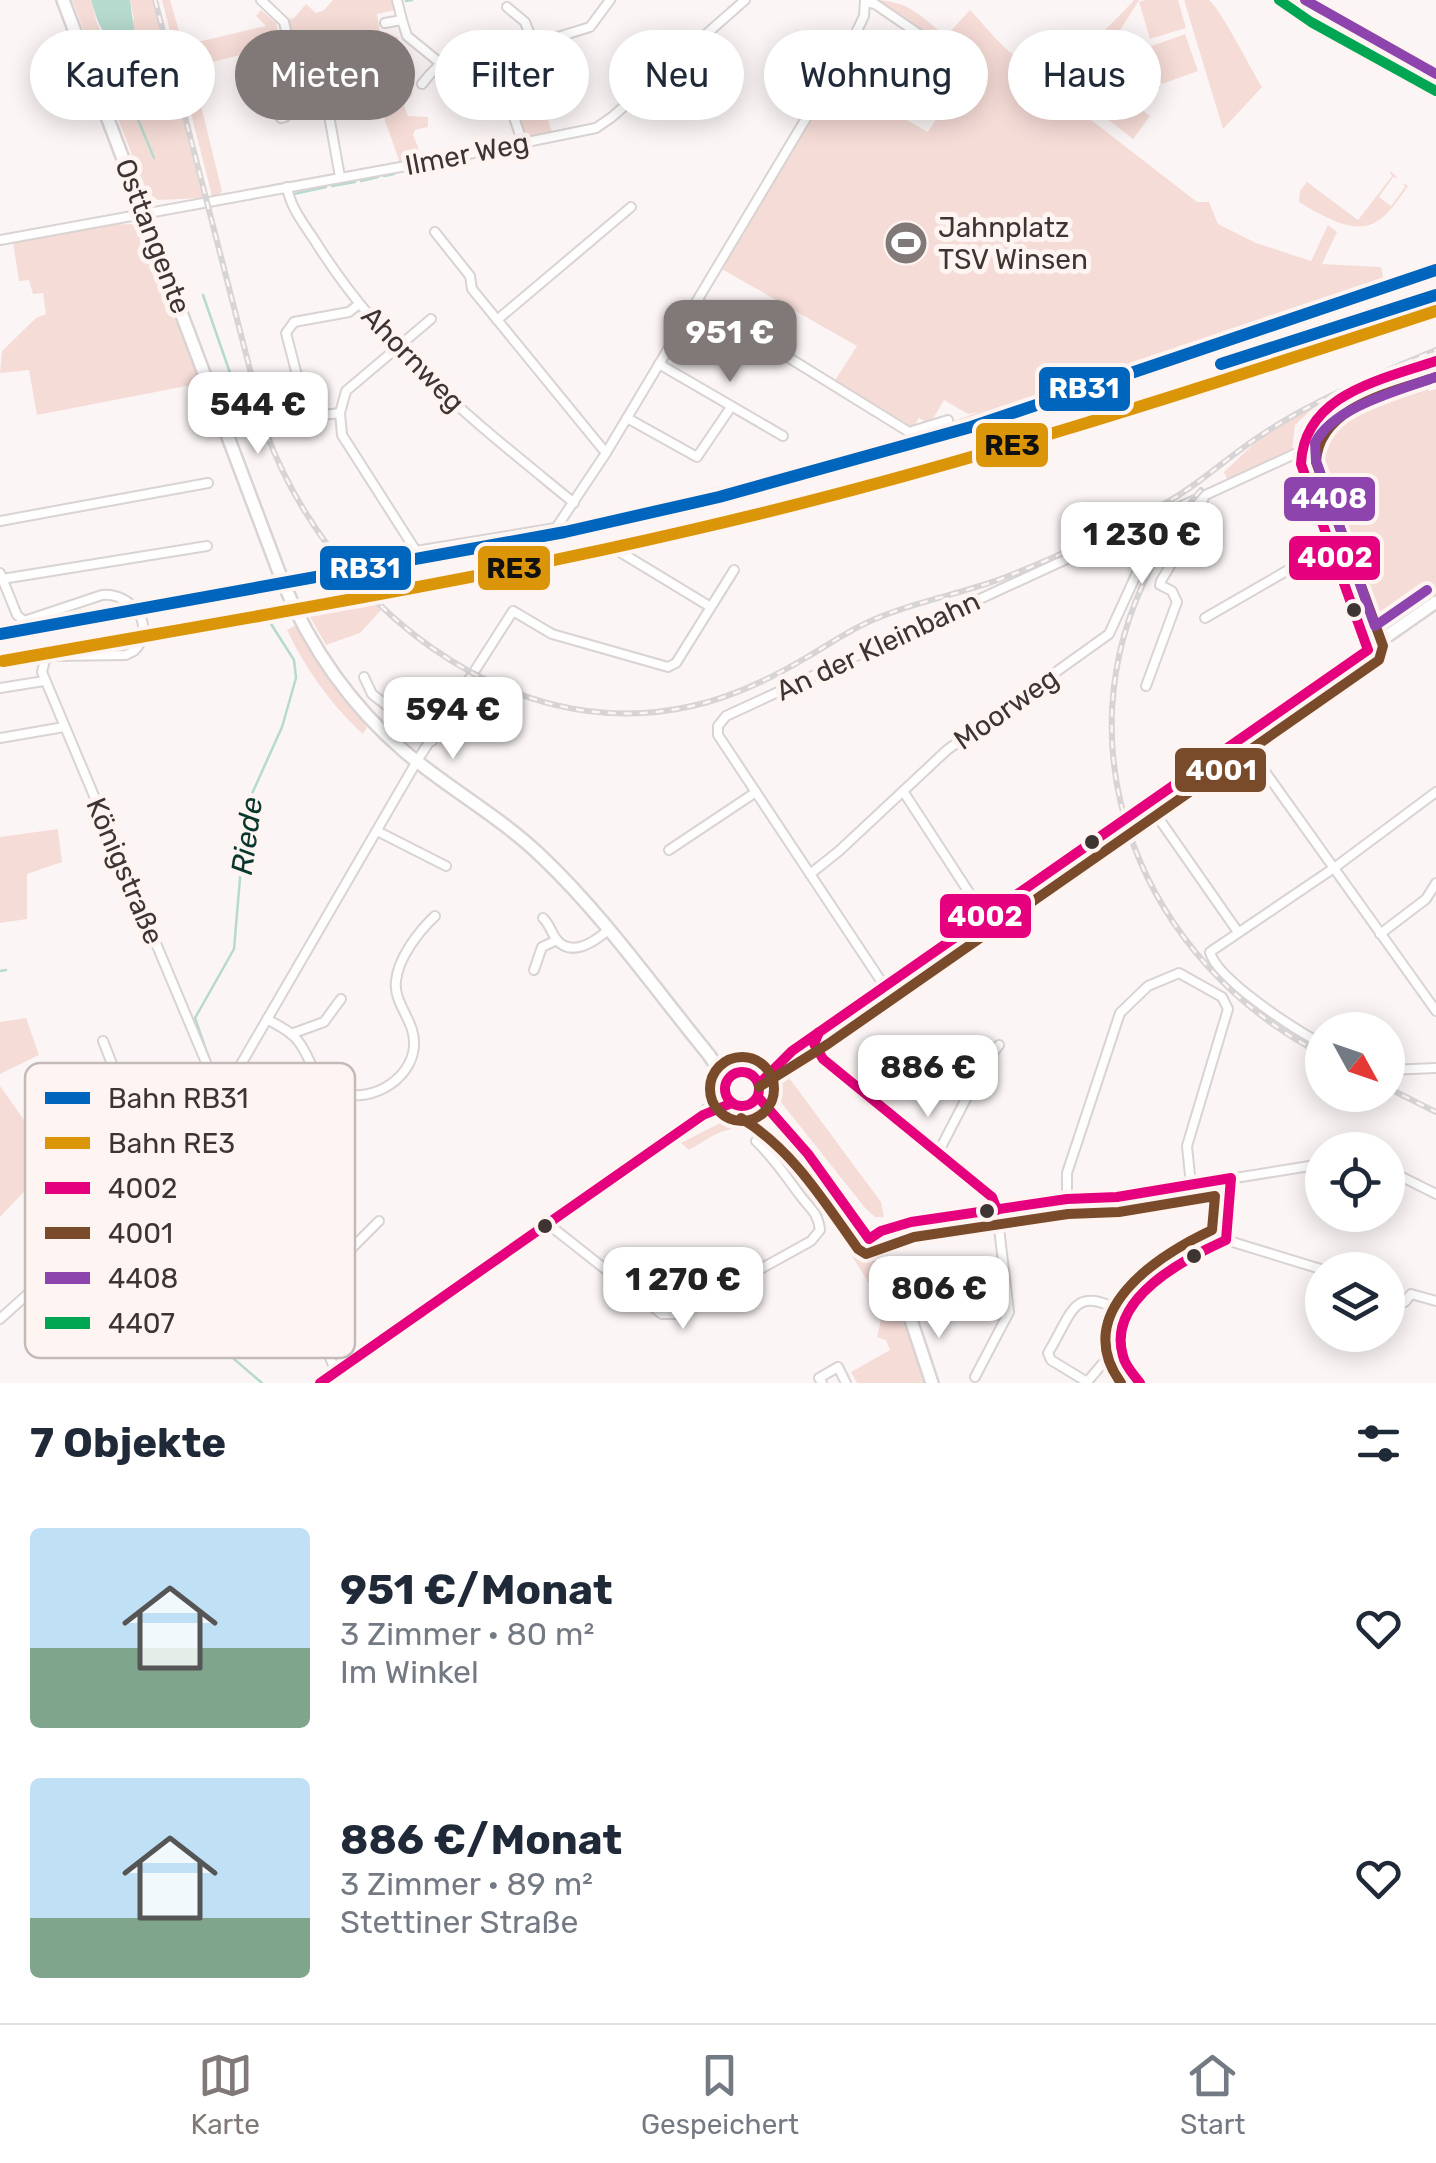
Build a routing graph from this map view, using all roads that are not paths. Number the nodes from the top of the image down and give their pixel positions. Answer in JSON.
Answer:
{"nodes":[{"id":1,"x":63,"y":0,"type":"edge"},
{"id":2,"x":262,"y":0,"type":"edge"},
{"id":3,"x":397,"y":0,"type":"edge"},
{"id":4,"x":610,"y":0,"type":"edge"},
{"id":5,"x":744,"y":0,"type":"edge"},
{"id":6,"x":1279,"y":0,"type":"edge"},
{"id":7,"x":865,"y":1,"type":"edge"},
{"id":8,"x":506,"y":7,"type":"dead end"},
{"id":9,"x":402,"y":20,"type":"junction"},
{"id":10,"x":385,"y":23,"type":"dead end"},
{"id":11,"x":286,"y":30,"type":"edge"},
{"id":12,"x":528,"y":30,"type":"edge"},
{"id":13,"x":578,"y":30,"type":"edge"},
{"id":14,"x":913,"y":30,"type":"edge"},
{"id":15,"x":435,"y":59,"type":"edge"},
{"id":16,"x":435,"y":67,"type":"edge"},
{"id":17,"x":422,"y":84,"type":"dead end"},
{"id":18,"x":1436,"y":90,"type":"edge"},
{"id":19,"x":330,"y":120,"type":"edge"},
{"id":20,"x":515,"y":120,"type":"edge"},
{"id":21,"x":523,"y":144,"type":"junction"},
{"id":22,"x":340,"y":177,"type":"junction"},
{"id":23,"x":287,"y":186,"type":"junction"},
{"id":24,"x":631,"y":207,"type":"dead end"},
{"id":25,"x":144,"y":213,"type":"junction"},
{"id":26,"x":435,"y":232,"type":"dead end"},
{"id":27,"x":0,"y":240,"type":"edge"},
{"id":28,"x":697,"y":301,"type":"junction"},
{"id":29,"x":359,"y":304,"type":"junction"},
{"id":30,"x":432,"y":319,"type":"dead end"},
{"id":31,"x":497,"y":320,"type":"junction"},
{"id":32,"x":395,"y":349,"type":"junction"},
{"id":33,"x":1436,"y":361,"type":"edge"},
{"id":34,"x":659,"y":364,"type":"junction"},
{"id":35,"x":730,"y":406,"type":"junction"},
{"id":36,"x":340,"y":413,"type":"junction"},
{"id":37,"x":627,"y":418,"type":"junction"},
{"id":38,"x":948,"y":420,"type":"dead end"},
{"id":39,"x":784,"y":436,"type":"dead end"},
{"id":40,"x":1299,"y":452,"type":"junction"},
{"id":41,"x":606,"y":454,"type":"junction"},
{"id":42,"x":208,"y":483,"type":"dead end"},
{"id":43,"x":1204,"y":496,"type":"junction"},
{"id":44,"x":574,"y":503,"type":"junction"},
{"id":45,"x":1159,"y":516,"type":"junction"},
{"id":46,"x":0,"y":520,"type":"edge"},
{"id":47,"x":207,"y":546,"type":"dead end"},
{"id":48,"x":1328,"y":547,"type":"junction"},
{"id":49,"x":620,"y":552,"type":"dead end"},
{"id":50,"x":734,"y":570,"type":"dead end"},
{"id":51,"x":1,"y":576,"type":"edge"},
{"id":52,"x":1436,"y":602,"type":"edge"},
{"id":53,"x":708,"y":606,"type":"junction"},
{"id":54,"x":1205,"y":618,"type":"dead end"},
{"id":55,"x":1368,"y":650,"type":"junction"},
{"id":56,"x":364,"y":677,"type":"dead end"},
{"id":57,"x":44,"y":681,"type":"junction"},
{"id":58,"x":1146,"y":686,"type":"dead end"},
{"id":59,"x":0,"y":688,"type":"edge"},
{"id":60,"x":64,"y":727,"type":"junction"},
{"id":61,"x":0,"y":738,"type":"edge"},
{"id":62,"x":1241,"y":738,"type":"junction"},
{"id":63,"x":432,"y":741,"type":"junction"},
{"id":64,"x":417,"y":762,"type":"junction"},
{"id":65,"x":903,"y":791,"type":"junction"},
{"id":66,"x":756,"y":792,"type":"junction"},
{"id":67,"x":1436,"y":792,"type":"edge"},
{"id":68,"x":1148,"y":803,"type":"junction"},
{"id":69,"x":377,"y":831,"type":"junction"},
{"id":70,"x":670,"y":850,"type":"dead end"},
{"id":71,"x":446,"y":866,"type":"dead end"},
{"id":72,"x":1334,"y":868,"type":"junction"},
{"id":73,"x":810,"y":874,"type":"junction"},
{"id":74,"x":1436,"y":884,"type":"edge"},
{"id":75,"x":435,"y":916,"type":"dead end"},
{"id":76,"x":985,"y":917,"type":"junction"},
{"id":77,"x":543,"y":918,"type":"dead end"},
{"id":78,"x":607,"y":931,"type":"junction"},
{"id":79,"x":1238,"y":932,"type":"junction"},
{"id":80,"x":1380,"y":934,"type":"junction"},
{"id":81,"x":557,"y":940,"type":"junction"},
{"id":82,"x":534,"y":970,"type":"dead end"},
{"id":83,"x":885,"y":986,"type":"junction"},
{"id":84,"x":1436,"y":992,"type":"edge"},
{"id":85,"x":340,"y":998,"type":"dead end"},
{"id":86,"x":1428,"y":1000,"type":"junction"},
{"id":87,"x":1436,"y":1011,"type":"edge"},
{"id":88,"x":267,"y":1019,"type":"junction"},
{"id":89,"x":1305,"y":1033,"type":"edge"},
{"id":90,"x":291,"y":1034,"type":"junction"},
{"id":91,"x":816,"y":1038,"type":"junction"},
{"id":92,"x":103,"y":1041,"type":"dead end"},
{"id":93,"x":999,"y":1045,"type":"dead end"},
{"id":94,"x":111,"y":1063,"type":"edge"},
{"id":95,"x":206,"y":1063,"type":"edge"},
{"id":96,"x":242,"y":1063,"type":"edge"},
{"id":97,"x":309,"y":1063,"type":"edge"},
{"id":98,"x":1436,"y":1068,"type":"edge"},
{"id":99,"x":1405,"y":1069,"type":"edge"},
{"id":100,"x":730,"y":1088,"type":"junction"},
{"id":101,"x":754,"y":1090,"type":"junction"},
{"id":102,"x":355,"y":1093,"type":"edge"},
{"id":103,"x":756,"y":1140,"type":"dead end"},
{"id":104,"x":938,"y":1153,"type":"junction"},
{"id":105,"x":1305,"y":1167,"type":"edge"},
{"id":106,"x":1231,"y":1178,"type":"junction"},
{"id":107,"x":1405,"y":1178,"type":"edge"},
{"id":108,"x":1191,"y":1185,"type":"junction"},
{"id":109,"x":1436,"y":1194,"type":"edge"},
{"id":110,"x":1067,"y":1200,"type":"junction"},
{"id":111,"x":997,"y":1210,"type":"junction"},
{"id":112,"x":379,"y":1221,"type":"dead end"},
{"id":113,"x":548,"y":1224,"type":"junction"},
{"id":114,"x":869,"y":1239,"type":"junction"},
{"id":115,"x":1226,"y":1240,"type":"junction"},
{"id":116,"x":355,"y":1245,"type":"edge"},
{"id":117,"x":1305,"y":1264,"type":"edge"},
{"id":118,"x":25,"y":1296,"type":"edge"},
{"id":119,"x":1405,"y":1301,"type":"edge"},
{"id":120,"x":1436,"y":1301,"type":"edge"},
{"id":121,"x":1125,"y":1314,"type":"junction"},
{"id":122,"x":0,"y":1319,"type":"edge"},
{"id":123,"x":1120,"y":1343,"type":"junction"},
{"id":124,"x":330,"y":1358,"type":"edge"},
{"id":125,"x":336,"y":1372,"type":"junction"},
{"id":126,"x":975,"y":1377,"type":"dead end"},
{"id":127,"x":320,"y":1383,"type":"edge"},
{"id":128,"x":822,"y":1383,"type":"edge"},
{"id":129,"x":846,"y":1383,"type":"edge"},
{"id":130,"x":932,"y":1383,"type":"edge"},
{"id":131,"x":1140,"y":1383,"type":"edge"}],
"edges":[{"from":1,"to":25,"type":"main road","name":"Osttangente"},
{"from":2,"to":11,"type":"street"},
{"from":3,"to":9,"type":"street"},
{"from":4,"to":13,"type":"street"},
{"from":5,"to":21,"type":"street","name":"Ilmer Weg"},
{"from":6,"to":18,"type":"main road"},
{"from":7,"to":14,"type":"street"},
{"from":7,"to":28,"type":"street"},
{"from":8,"to":12,"type":"street"},
{"from":9,"to":10,"type":"street"},
{"from":9,"to":15,"type":"street"},
{"from":16,"to":17,"type":"street"},
{"from":19,"to":22,"type":"street"},
{"from":20,"to":21,"type":"street"},
{"from":21,"to":22,"type":"street","name":"Ilmer Weg"},
{"from":22,"to":23,"type":"street","name":"Ilmer Weg"},
{"from":23,"to":25,"type":"street","name":"Ilmer Weg"},
{"from":23,"to":29,"type":"street","name":"Ahornweg"},
{"from":24,"to":31,"type":"street"},
{"from":25,"to":27,"type":"street","name":"Ilmer Weg"},
{"from":25,"to":64,"type":"main road","name":"Osttangente"},
{"from":26,"to":31,"type":"street"},
{"from":28,"to":34,"type":"street"},
{"from":28,"to":38,"type":"street"},
{"from":29,"to":32,"type":"street","name":"Ahornweg"},
{"from":29,"to":36,"type":"street"},
{"from":30,"to":32,"type":"street"},
{"from":31,"to":41,"type":"street"},
{"from":32,"to":36,"type":"street"},
{"from":32,"to":44,"type":"street","name":"Ahornweg"},
{"from":33,"to":40,"type":"street"},
{"from":34,"to":35,"type":"street"},
{"from":34,"to":37,"type":"street"},
{"from":35,"to":37,"type":"street"},
{"from":35,"to":39,"type":"street"},
{"from":36,"to":44,"type":"street"},
{"from":37,"to":41,"type":"street"},
{"from":40,"to":43,"type":"street","name":"An der Kleinbahn"},
{"from":40,"to":48,"type":"street"},
{"from":41,"to":44,"type":"street"},
{"from":42,"to":46,"type":"street"},
{"from":43,"to":45,"type":"street","name":"An der Kleinbahn"},
{"from":43,"to":58,"type":"street"},
{"from":45,"to":65,"type":"street","name":"Moorweg"},
{"from":45,"to":66,"type":"street","name":"An der Kleinbahn"},
{"from":47,"to":51,"type":"street"},
{"from":48,"to":54,"type":"street"},
{"from":48,"to":55,"type":"street"},
{"from":49,"to":53,"type":"street"},
{"from":50,"to":53,"type":"street"},
{"from":51,"to":57,"type":"street"},
{"from":52,"to":55,"type":"main road"},
{"from":53,"to":63,"type":"street"},
{"from":55,"to":62,"type":"main road"},
{"from":56,"to":63,"type":"street"},
{"from":57,"to":59,"type":"street"},
{"from":57,"to":60,"type":"street","name":"Königstraße"},
{"from":60,"to":61,"type":"street"},
{"from":60,"to":95,"type":"street","name":"Königstraße"},
{"from":62,"to":68,"type":"main road"},
{"from":62,"to":72,"type":"street"},
{"from":63,"to":64,"type":"street"},
{"from":64,"to":69,"type":"street"},
{"from":64,"to":78,"type":"main road","name":"Osttangente"},
{"from":65,"to":73,"type":"street","name":"Moorweg"},
{"from":65,"to":76,"type":"street"},
{"from":66,"to":70,"type":"street"},
{"from":66,"to":73,"type":"street"},
{"from":67,"to":72,"type":"street"},
{"from":68,"to":76,"type":"main road"},
{"from":68,"to":79,"type":"street"},
{"from":69,"to":71,"type":"street"},
{"from":69,"to":88,"type":"street"},
{"from":72,"to":79,"type":"street"},
{"from":72,"to":80,"type":"street"},
{"from":73,"to":83,"type":"street"},
{"from":74,"to":80,"type":"street"},
{"from":75,"to":102,"type":"street"},
{"from":76,"to":83,"type":"main road"},
{"from":77,"to":81,"type":"street"},
{"from":78,"to":81,"type":"street"},
{"from":78,"to":100,"type":"main road","name":"Osttangente"},
{"from":79,"to":89,"type":"street"},
{"from":80,"to":86,"type":"street"},
{"from":81,"to":82,"type":"street"},
{"from":83,"to":91,"type":"main road"},
{"from":84,"to":86,"type":"street"},
{"from":85,"to":90,"type":"street"},
{"from":86,"to":87,"type":"street"},
{"from":88,"to":90,"type":"street"},
{"from":88,"to":96,"type":"street"},
{"from":90,"to":97,"type":"street"},
{"from":91,"to":101,"type":"main road"},
{"from":91,"to":104,"type":"street"},
{"from":92,"to":94,"type":"street"},
{"from":93,"to":104,"type":"street"},
{"from":98,"to":99,"type":"street"},
{"from":100,"to":101,"type":"main road"},
{"from":100,"to":101,"type":"main road"},
{"from":100,"to":113,"type":"main road"},
{"from":101,"to":114,"type":"main road"},
{"from":103,"to":113,"type":"street"},
{"from":104,"to":111,"type":"street"},
{"from":105,"to":106,"type":"street"},
{"from":106,"to":108,"type":"street"},
{"from":106,"to":115,"type":"street"},
{"from":107,"to":109,"type":"street"},
{"from":108,"to":110,"type":"street"},
{"from":108,"to":110,"type":"street"},
{"from":110,"to":111,"type":"street"},
{"from":111,"to":114,"type":"street"},
{"from":111,"to":126,"type":"street"},
{"from":112,"to":116,"type":"street"},
{"from":113,"to":125,"type":"main road"},
{"from":114,"to":130,"type":"main road"},
{"from":115,"to":117,"type":"street"},
{"from":115,"to":121,"type":"street"},
{"from":118,"to":122,"type":"street"},
{"from":119,"to":120,"type":"street"},
{"from":121,"to":123,"type":"street"},
{"from":121,"to":123,"type":"street"},
{"from":123,"to":131,"type":"street"},
{"from":124,"to":125,"type":"street","name":"Königstraße"},
{"from":125,"to":127,"type":"main road"},
{"from":128,"to":129,"type":"street"}]}
